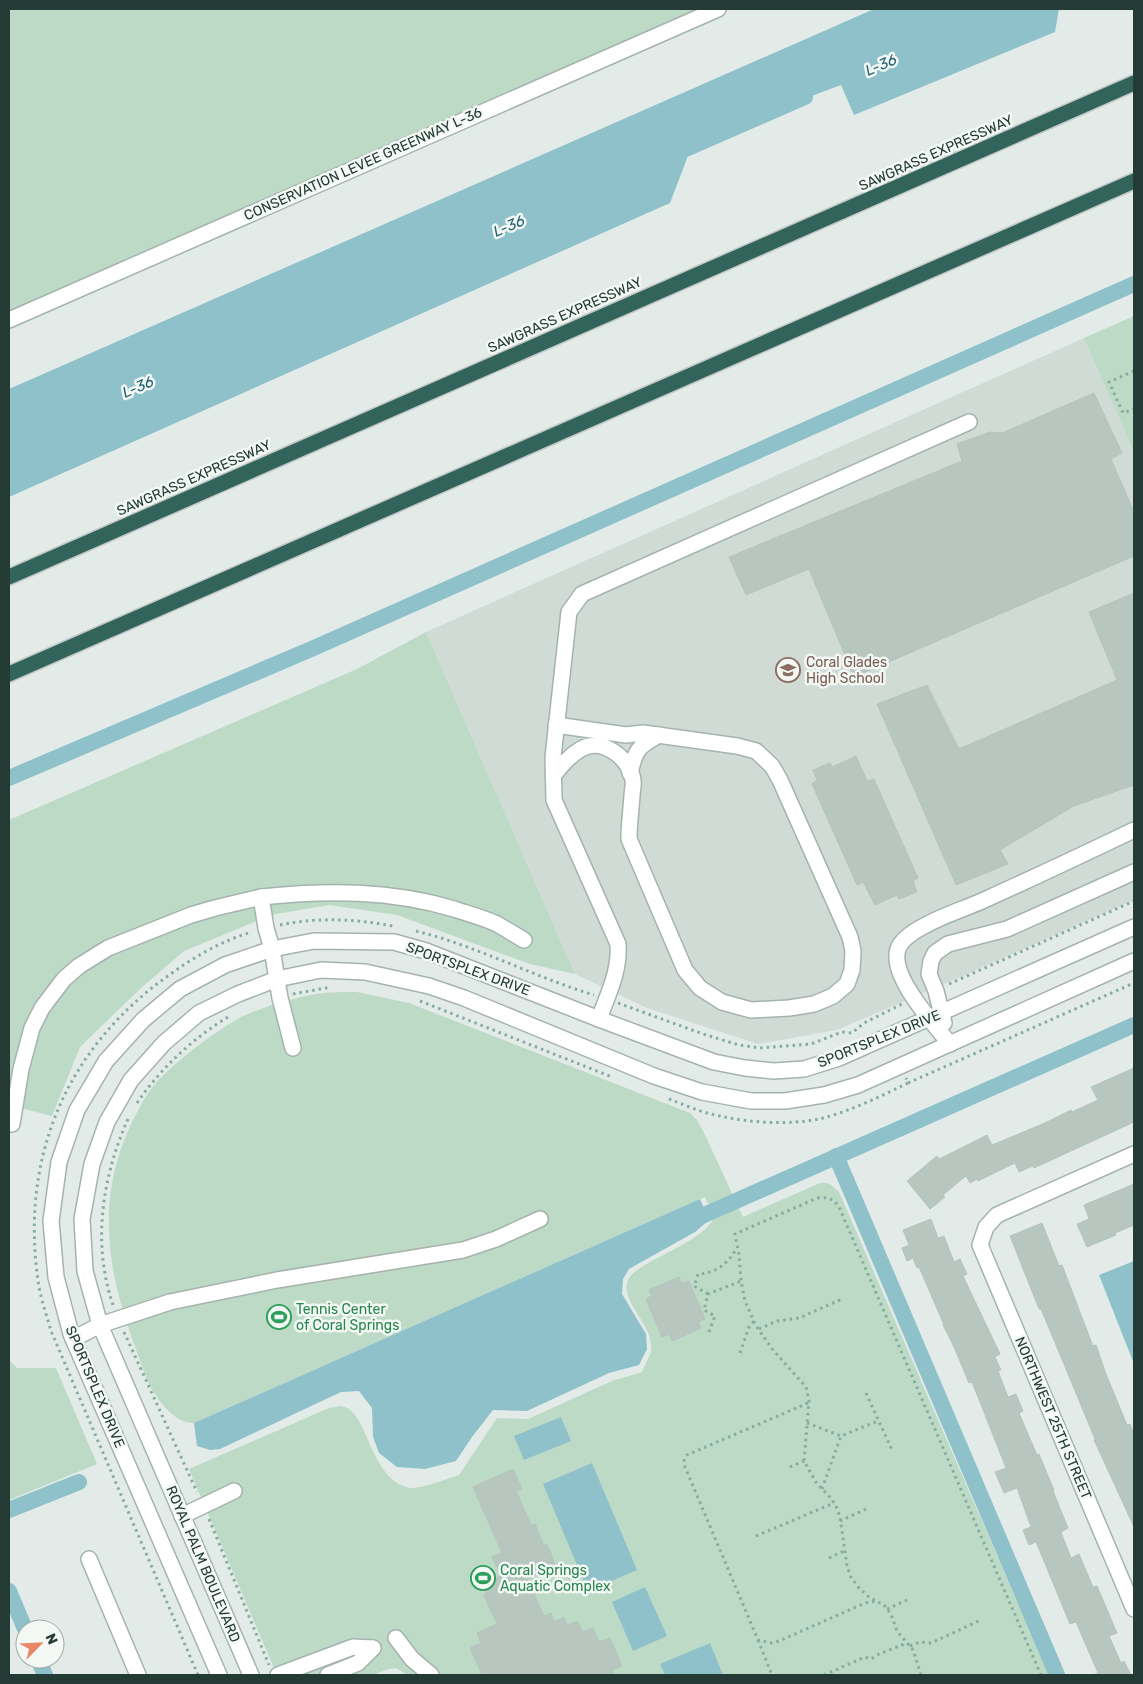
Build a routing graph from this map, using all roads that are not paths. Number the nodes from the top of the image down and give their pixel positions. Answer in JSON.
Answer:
{"nodes":[{"id":1,"x":718,"y":9,"type":"edge"},
{"id":2,"x":1134,"y":83,"type":"edge"},
{"id":3,"x":1134,"y":180,"type":"edge"},
{"id":4,"x":9,"y":320,"type":"edge"},
{"id":5,"x":969,"y":422,"type":"dead end"},
{"id":6,"x":9,"y":577,"type":"edge"},
{"id":7,"x":9,"y":674,"type":"edge"},
{"id":8,"x":556,"y":725,"type":"junction"},
{"id":9,"x":658,"y":735,"type":"junction"},
{"id":10,"x":630,"y":773,"type":"junction"},
{"id":11,"x":553,"y":776,"type":"junction"},
{"id":12,"x":1134,"y":830,"type":"edge"},
{"id":13,"x":1134,"y":872,"type":"edge"},
{"id":14,"x":261,"y":897,"type":"junction"},
{"id":15,"x":1134,"y":927,"type":"edge"},
{"id":16,"x":524,"y":940,"type":"dead end"},
{"id":17,"x":272,"y":949,"type":"junction"},
{"id":18,"x":1134,"y":961,"type":"edge"},
{"id":19,"x":277,"y":979,"type":"junction"},
{"id":20,"x":936,"y":1016,"type":"junction"},
{"id":21,"x":599,"y":1019,"type":"junction"},
{"id":22,"x":950,"y":1044,"type":"junction"},
{"id":23,"x":293,"y":1048,"type":"dead end"},
{"id":24,"x":12,"y":1124,"type":"dead end"},
{"id":25,"x":1134,"y":1154,"type":"edge"},
{"id":26,"x":540,"y":1219,"type":"dead end"},
{"id":27,"x":100,"y":1326,"type":"junction"},
{"id":28,"x":74,"y":1339,"type":"junction"},
{"id":29,"x":154,"y":1453,"type":"joint"},
{"id":30,"x":128,"y":1465,"type":"joint"},
{"id":31,"x":234,"y":1491,"type":"dead end"},
{"id":32,"x":182,"y":1516,"type":"junction"},
{"id":33,"x":89,"y":1559,"type":"dead end"},
{"id":34,"x":1134,"y":1609,"type":"edge"},
{"id":35,"x":396,"y":1638,"type":"dead end"},
{"id":36,"x":138,"y":1675,"type":"edge"},
{"id":37,"x":219,"y":1675,"type":"edge"},
{"id":38,"x":251,"y":1675,"type":"edge"},
{"id":39,"x":278,"y":1675,"type":"edge"},
{"id":40,"x":328,"y":1675,"type":"edge"},
{"id":41,"x":431,"y":1675,"type":"edge"}],
"edges":[{"from":1,"to":4,"type":"street","name":"CONSERVATION LEVEE GREENWAY L-36"},
{"from":2,"to":6,"type":"highway","name":"SAWGRASS EXPRESSWAY"},
{"from":3,"to":7,"type":"highway"},
{"from":5,"to":8,"type":"street"},
{"from":8,"to":9,"type":"street"},
{"from":8,"to":11,"type":"street"},
{"from":9,"to":10,"type":"street"},
{"from":9,"to":10,"type":"street"},
{"from":10,"to":11,"type":"street"},
{"from":11,"to":21,"type":"street"},
{"from":12,"to":20,"type":"street"},
{"from":13,"to":20,"type":"street"},
{"from":14,"to":16,"type":"street"},
{"from":14,"to":17,"type":"street"},
{"from":14,"to":24,"type":"street"},
{"from":15,"to":20,"type":"street","name":"SPORTSPLEX DRIVE"},
{"from":17,"to":19,"type":"street"},
{"from":17,"to":21,"type":"street","name":"SPORTSPLEX DRIVE"},
{"from":17,"to":28,"type":"street","name":"SPORTSPLEX DRIVE"},
{"from":18,"to":22,"type":"street","name":"SPORTSPLEX DRIVE"},
{"from":19,"to":22,"type":"street","name":"SPORTSPLEX DRIVE"},
{"from":19,"to":23,"type":"street"},
{"from":19,"to":27,"type":"street","name":"SPORTSPLEX DRIVE"},
{"from":20,"to":21,"type":"street","name":"SPORTSPLEX DRIVE"},
{"from":20,"to":22,"type":"street"},
{"from":25,"to":34,"type":"street","name":"NORTHWEST 25TH STREET"},
{"from":26,"to":27,"type":"street"},
{"from":27,"to":28,"type":"street"},
{"from":27,"to":29,"type":"street","name":"SPORTSPLEX DRIVE"},
{"from":28,"to":30,"type":"street","name":"SPORTSPLEX DRIVE"},
{"from":29,"to":32,"type":"street","name":"ROYAL PALM BOULEVARD"},
{"from":30,"to":37,"type":"street","name":"ROYAL PALM BOULEVARD"},
{"from":31,"to":32,"type":"street"},
{"from":32,"to":38,"type":"street","name":"ROYAL PALM BOULEVARD"},
{"from":33,"to":36,"type":"street"},
{"from":35,"to":41,"type":"street"},
{"from":39,"to":40,"type":"street"}]}
